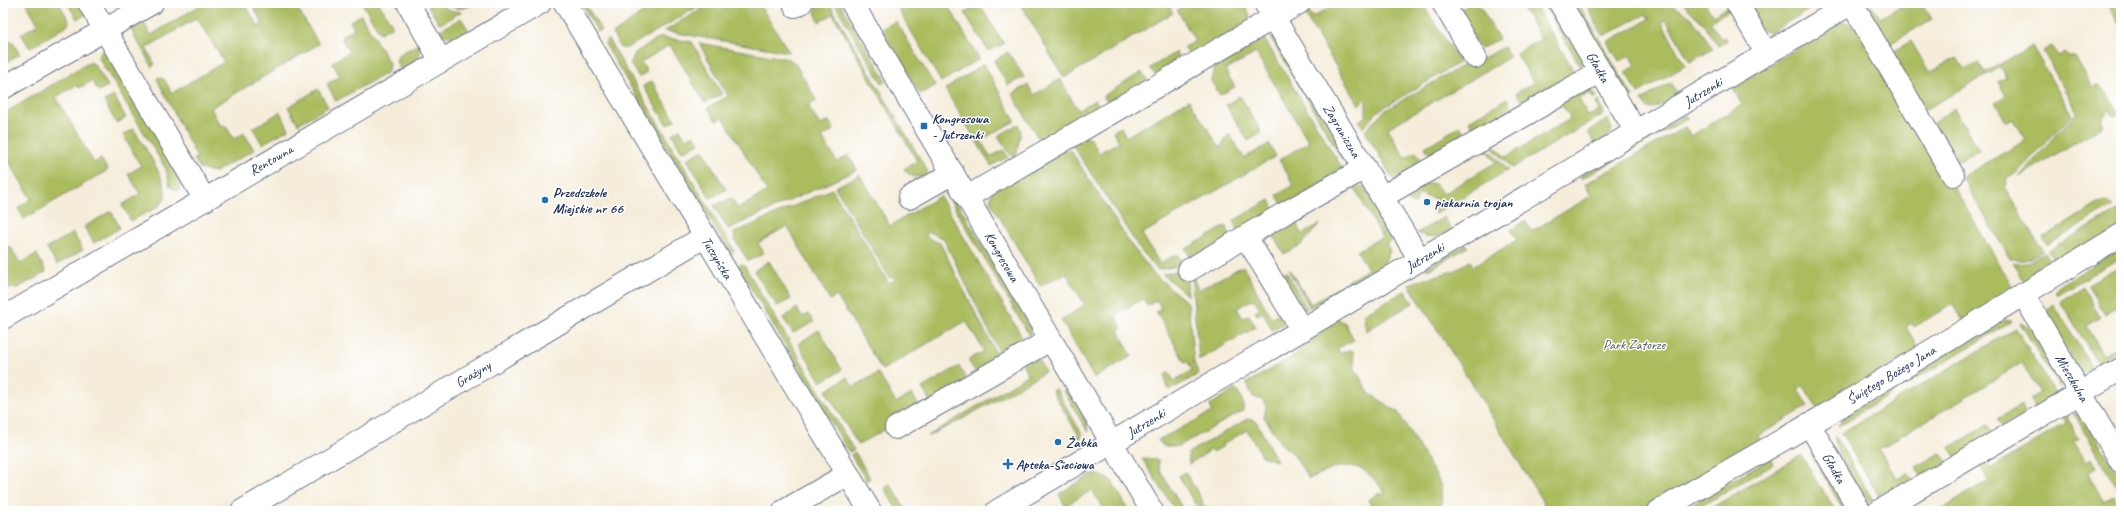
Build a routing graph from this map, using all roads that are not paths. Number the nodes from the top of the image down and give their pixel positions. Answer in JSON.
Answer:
{"nodes":[{"id":1,"x":89,"y":3,"type":"edge"},
{"id":2,"x":152,"y":3,"type":"edge"},
{"id":3,"x":408,"y":3,"type":"edge"},
{"id":4,"x":540,"y":3,"type":"edge"},
{"id":5,"x":565,"y":3,"type":"edge"},
{"id":6,"x":852,"y":3,"type":"edge"},
{"id":7,"x":1299,"y":3,"type":"edge"},
{"id":8,"x":1444,"y":3,"type":"edge"},
{"id":9,"x":1560,"y":3,"type":"edge"},
{"id":10,"x":1737,"y":3,"type":"edge"},
{"id":11,"x":1852,"y":3,"type":"edge"},
{"id":12,"x":1269,"y":10,"type":"edge"},
{"id":13,"x":105,"y":30,"type":"junction"},
{"id":14,"x":1767,"y":54,"type":"junction"},
{"id":15,"x":1475,"y":57,"type":"dead end"},
{"id":16,"x":441,"y":61,"type":"junction"},
{"id":17,"x":1600,"y":72,"type":"junction"},
{"id":18,"x":3,"y":88,"type":"edge"},
{"id":19,"x":1636,"y":132,"type":"junction"},
{"id":20,"x":1365,"y":168,"type":"junction"},
{"id":21,"x":952,"y":173,"type":"junction"},
{"id":22,"x":1953,"y":175,"type":"dead end"},
{"id":23,"x":967,"y":197,"type":"junction"},
{"id":24,"x":1382,"y":197,"type":"junction"},
{"id":25,"x":909,"y":198,"type":"dead end"},
{"id":26,"x":205,"y":200,"type":"junction"},
{"id":27,"x":2121,"y":235,"type":"edge"},
{"id":28,"x":704,"y":237,"type":"junction"},
{"id":29,"x":1246,"y":237,"type":"junction"},
{"id":30,"x":1420,"y":260,"type":"junction"},
{"id":31,"x":1189,"y":270,"type":"dead end"},
{"id":32,"x":2023,"y":294,"type":"junction"},
{"id":33,"x":3,"y":318,"type":"edge"},
{"id":34,"x":1302,"y":330,"type":"junction"},
{"id":35,"x":1050,"y":340,"type":"junction"},
{"id":36,"x":2121,"y":369,"type":"edge"},
{"id":37,"x":2080,"y":393,"type":"junction"},
{"id":38,"x":1809,"y":424,"type":"junction"},
{"id":39,"x":896,"y":428,"type":"dead end"},
{"id":40,"x":1112,"y":443,"type":"junction"},
{"id":41,"x":2121,"y":462,"type":"edge"},
{"id":42,"x":848,"y":474,"type":"junction"},
{"id":43,"x":242,"y":511,"type":"edge"},
{"id":44,"x":784,"y":511,"type":"edge"},
{"id":45,"x":870,"y":511,"type":"edge"},
{"id":46,"x":997,"y":511,"type":"edge"},
{"id":47,"x":1152,"y":511,"type":"edge"},
{"id":48,"x":1659,"y":511,"type":"edge"},
{"id":49,"x":1860,"y":511,"type":"edge"},
{"id":50,"x":1879,"y":511,"type":"edge"}],
"edges":[{"from":1,"to":13,"type":"street"},
{"from":2,"to":13,"type":"street"},
{"from":3,"to":16,"type":"street"},
{"from":4,"to":16,"type":"street","name":"Rentowna"},
{"from":5,"to":28,"type":"street","name":"Tuszyńska"},
{"from":6,"to":21,"type":"street","name":"Kongresowa"},
{"from":7,"to":12,"type":"street"},
{"from":8,"to":15,"type":"street"},
{"from":9,"to":17,"type":"street","name":"Gładka"},
{"from":10,"to":14,"type":"street"},
{"from":11,"to":14,"type":"street","name":"Jutrzenki"},
{"from":11,"to":22,"type":"street"},
{"from":12,"to":20,"type":"street","name":"Zagraniczna"},
{"from":12,"to":23,"type":"street"},
{"from":13,"to":18,"type":"street"},
{"from":13,"to":26,"type":"street"},
{"from":14,"to":19,"type":"street","name":"Jutrzenki"},
{"from":16,"to":26,"type":"street","name":"Rentowna"},
{"from":17,"to":19,"type":"street","name":"Gładka"},
{"from":17,"to":24,"type":"street"},
{"from":19,"to":30,"type":"street","name":"Jutrzenki"},
{"from":20,"to":24,"type":"street","name":"Zagraniczna"},
{"from":20,"to":29,"type":"street"},
{"from":21,"to":23,"type":"street","name":"Kongresowa"},
{"from":21,"to":25,"type":"street"},
{"from":23,"to":35,"type":"street","name":"Kongresowa"},
{"from":24,"to":30,"type":"street","name":"Zagraniczna"},
{"from":26,"to":33,"type":"street","name":"Rentowna"},
{"from":27,"to":32,"type":"street","name":"Świętego Bożego Jana"},
{"from":28,"to":42,"type":"street","name":"Tuszyńska"},
{"from":28,"to":43,"type":"street","name":"Grażyny"},
{"from":29,"to":31,"type":"street"},
{"from":29,"to":34,"type":"street"},
{"from":30,"to":34,"type":"street","name":"Jutrzenki"},
{"from":32,"to":37,"type":"street","name":"Mieszkalna"},
{"from":32,"to":38,"type":"street","name":"Świętego Bożego Jana"},
{"from":34,"to":40,"type":"street","name":"Jutrzenki"},
{"from":35,"to":39,"type":"street"},
{"from":35,"to":40,"type":"street","name":"Kongresowa"},
{"from":36,"to":37,"type":"street"},
{"from":37,"to":41,"type":"street","name":"Mieszkalna"},
{"from":37,"to":50,"type":"street"},
{"from":38,"to":48,"type":"street","name":"Świętego Bożego Jana"},
{"from":38,"to":49,"type":"street","name":"Gładka"},
{"from":40,"to":46,"type":"street","name":"Jutrzenki"},
{"from":40,"to":47,"type":"street","name":"Kongresowa"},
{"from":42,"to":44,"type":"street"},
{"from":42,"to":45,"type":"street","name":"Tuszyńska"}]}
